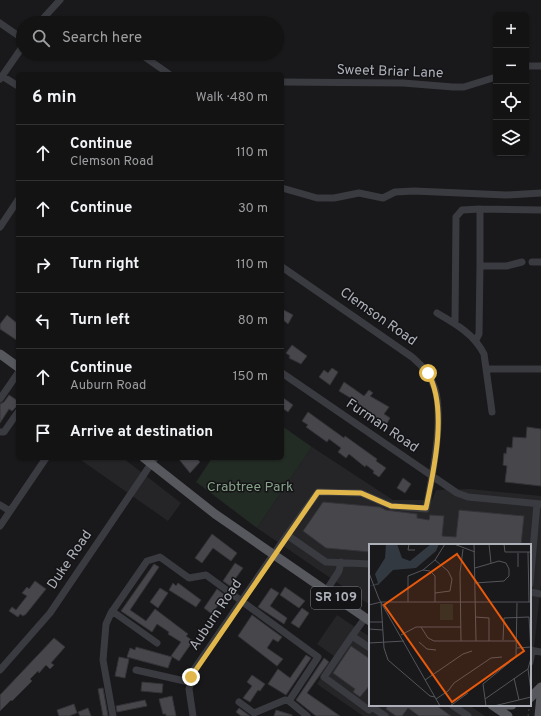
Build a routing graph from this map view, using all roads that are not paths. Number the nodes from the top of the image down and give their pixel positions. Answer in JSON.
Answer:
{"nodes":[{"id":1,"x":60,"y":0,"type":"edge"},
{"id":2,"x":45,"y":16,"type":"edge"},
{"id":3,"x":0,"y":23,"type":"edge"},
{"id":4,"x":16,"y":34,"type":"edge"},
{"id":5,"x":16,"y":56,"type":"edge"},
{"id":6,"x":149,"y":60,"type":"edge"},
{"id":7,"x":529,"y":66,"type":"edge"},
{"id":8,"x":541,"y":66,"type":"edge"},
{"id":9,"x":166,"y":72,"type":"edge"},
{"id":10,"x":1,"y":78,"type":"edge"},
{"id":11,"x":493,"y":78,"type":"edge"},
{"id":12,"x":284,"y":82,"type":"edge"},
{"id":13,"x":16,"y":85,"type":"edge"},
{"id":14,"x":284,"y":189,"type":"edge"},
{"id":15,"x":541,"y":193,"type":"edge"},
{"id":16,"x":16,"y":203,"type":"edge"},
{"id":17,"x":480,"y":208,"type":"junction"},
{"id":18,"x":541,"y":210,"type":"edge"},
{"id":19,"x":0,"y":226,"type":"edge"},
{"id":20,"x":522,"y":262,"type":"dead end"},
{"id":21,"x":532,"y":262,"type":"dead end"},
{"id":22,"x":541,"y":262,"type":"edge"},
{"id":23,"x":480,"y":266,"type":"junction"},
{"id":24,"x":284,"y":271,"type":"edge"},
{"id":25,"x":437,"y":313,"type":"dead end"},
{"id":26,"x":455,"y":324,"type":"junction"},
{"id":27,"x":476,"y":340,"type":"junction"},
{"id":28,"x":0,"y":354,"type":"edge"},
{"id":29,"x":16,"y":366,"type":"edge"},
{"id":30,"x":487,"y":369,"type":"junction"},
{"id":31,"x":541,"y":369,"type":"edge"},
{"id":32,"x":284,"y":374,"type":"edge"},
{"id":33,"x":16,"y":376,"type":"edge"},
{"id":34,"x":0,"y":399,"type":"edge"},
{"id":35,"x":492,"y":412,"type":"dead end"},
{"id":36,"x":16,"y":415,"type":"edge"},
{"id":37,"x":0,"y":432,"type":"edge"},
{"id":38,"x":45,"y":460,"type":"edge"},
{"id":39,"x":150,"y":460,"type":"edge"},
{"id":40,"x":433,"y":476,"type":"junction"},
{"id":41,"x":539,"y":504,"type":"edge"},
{"id":42,"x":0,"y":505,"type":"edge"},
{"id":43,"x":10,"y":511,"type":"junction"},
{"id":44,"x":0,"y":526,"type":"edge"},
{"id":45,"x":287,"y":535,"type":"junction"},
{"id":46,"x":273,"y":555,"type":"junction"},
{"id":47,"x":341,"y":562,"type":"junction"},
{"id":48,"x":369,"y":564,"type":"edge"},
{"id":49,"x":531,"y":575,"type":"edge"},
{"id":50,"x":326,"y":591,"type":"junction"},
{"id":51,"x":531,"y":592,"type":"edge"},
{"id":52,"x":541,"y":594,"type":"edge"},
{"id":53,"x":242,"y":600,"type":"junction"},
{"id":54,"x":112,"y":611,"type":"junction"},
{"id":55,"x":368,"y":619,"type":"edge"},
{"id":56,"x":352,"y":636,"type":"junction"},
{"id":57,"x":157,"y":643,"type":"dead end"},
{"id":58,"x":369,"y":647,"type":"edge"},
{"id":59,"x":531,"y":650,"type":"edge"},
{"id":60,"x":541,"y":652,"type":"edge"},
{"id":61,"x":0,"y":670,"type":"edge"},
{"id":62,"x":136,"y":670,"type":"dead end"},
{"id":63,"x":189,"y":682,"type":"junction"},
{"id":64,"x":541,"y":687,"type":"edge"},
{"id":65,"x":541,"y":696,"type":"edge"},
{"id":66,"x":531,"y":697,"type":"edge"},
{"id":67,"x":289,"y":701,"type":"junction"},
{"id":68,"x":239,"y":702,"type":"dead end"},
{"id":69,"x":453,"y":706,"type":"edge"},
{"id":70,"x":493,"y":706,"type":"edge"},
{"id":71,"x":370,"y":710,"type":"edge"},
{"id":72,"x":113,"y":716,"type":"edge"},
{"id":73,"x":193,"y":716,"type":"edge"},
{"id":74,"x":307,"y":716,"type":"edge"},
{"id":75,"x":385,"y":716,"type":"edge"},
{"id":76,"x":468,"y":716,"type":"edge"},
{"id":77,"x":508,"y":716,"type":"edge"},
{"id":78,"x":539,"y":716,"type":"edge"}],
"edges":[{"from":1,"to":2,"type":"street"},
{"from":3,"to":4,"type":"street"},
{"from":5,"to":10,"type":"street"},
{"from":6,"to":9,"type":"street"},
{"from":7,"to":8,"type":"street"},
{"from":10,"to":13,"type":"street"},
{"from":11,"to":12,"type":"street","name":"Sweet Briar Lane"},
{"from":14,"to":15,"type":"street"},
{"from":16,"to":19,"type":"street"},
{"from":17,"to":18,"type":"street"},
{"from":17,"to":23,"type":"street"},
{"from":17,"to":26,"type":"street"},
{"from":20,"to":23,"type":"street"},
{"from":21,"to":22,"type":"street"},
{"from":23,"to":27,"type":"street"},
{"from":24,"to":40,"type":"street","name":"Clemson Road"},
{"from":25,"to":26,"type":"street"},
{"from":26,"to":27,"type":"street"},
{"from":27,"to":30,"type":"street"},
{"from":28,"to":29,"type":"main road"},
{"from":30,"to":31,"type":"street"},
{"from":30,"to":35,"type":"street"},
{"from":32,"to":40,"type":"street","name":"Furman Road"},
{"from":33,"to":34,"type":"street"},
{"from":36,"to":37,"type":"street"},
{"from":38,"to":43,"type":"street"},
{"from":39,"to":46,"type":"main road","number":"SR 109"},
{"from":39,"to":61,"type":"street","name":"Duke Road"},
{"from":40,"to":41,"type":"street","name":"Furman Road"},
{"from":40,"to":45,"type":"street","name":"Clemson Road"},
{"from":41,"to":49,"type":"street"},
{"from":42,"to":43,"type":"street"},
{"from":43,"to":44,"type":"street"},
{"from":45,"to":46,"type":"street","name":"Auburn Road"},
{"from":45,"to":47,"type":"street"},
{"from":46,"to":50,"type":"main road","number":"SR 109"},
{"from":46,"to":53,"type":"street","name":"Auburn Road"},
{"from":47,"to":48,"type":"street"},
{"from":47,"to":50,"type":"street"},
{"from":50,"to":55,"type":"main road","number":"SR 109"},
{"from":51,"to":52,"type":"street"},
{"from":53,"to":54,"type":"street"},
{"from":53,"to":63,"type":"street","name":"Auburn Road"},
{"from":53,"to":67,"type":"street"},
{"from":54,"to":57,"type":"street"},
{"from":54,"to":72,"type":"street"},
{"from":55,"to":56,"type":"street"},
{"from":56,"to":58,"type":"street"},
{"from":56,"to":71,"type":"street"},
{"from":59,"to":60,"type":"street"},
{"from":62,"to":63,"type":"street"},
{"from":63,"to":73,"type":"street"},
{"from":64,"to":66,"type":"main road"},
{"from":65,"to":78,"type":"main road"},
{"from":67,"to":68,"type":"street"},
{"from":67,"to":74,"type":"street"},
{"from":69,"to":76,"type":"street"},
{"from":70,"to":77,"type":"main road"},
{"from":71,"to":75,"type":"street"}]}
